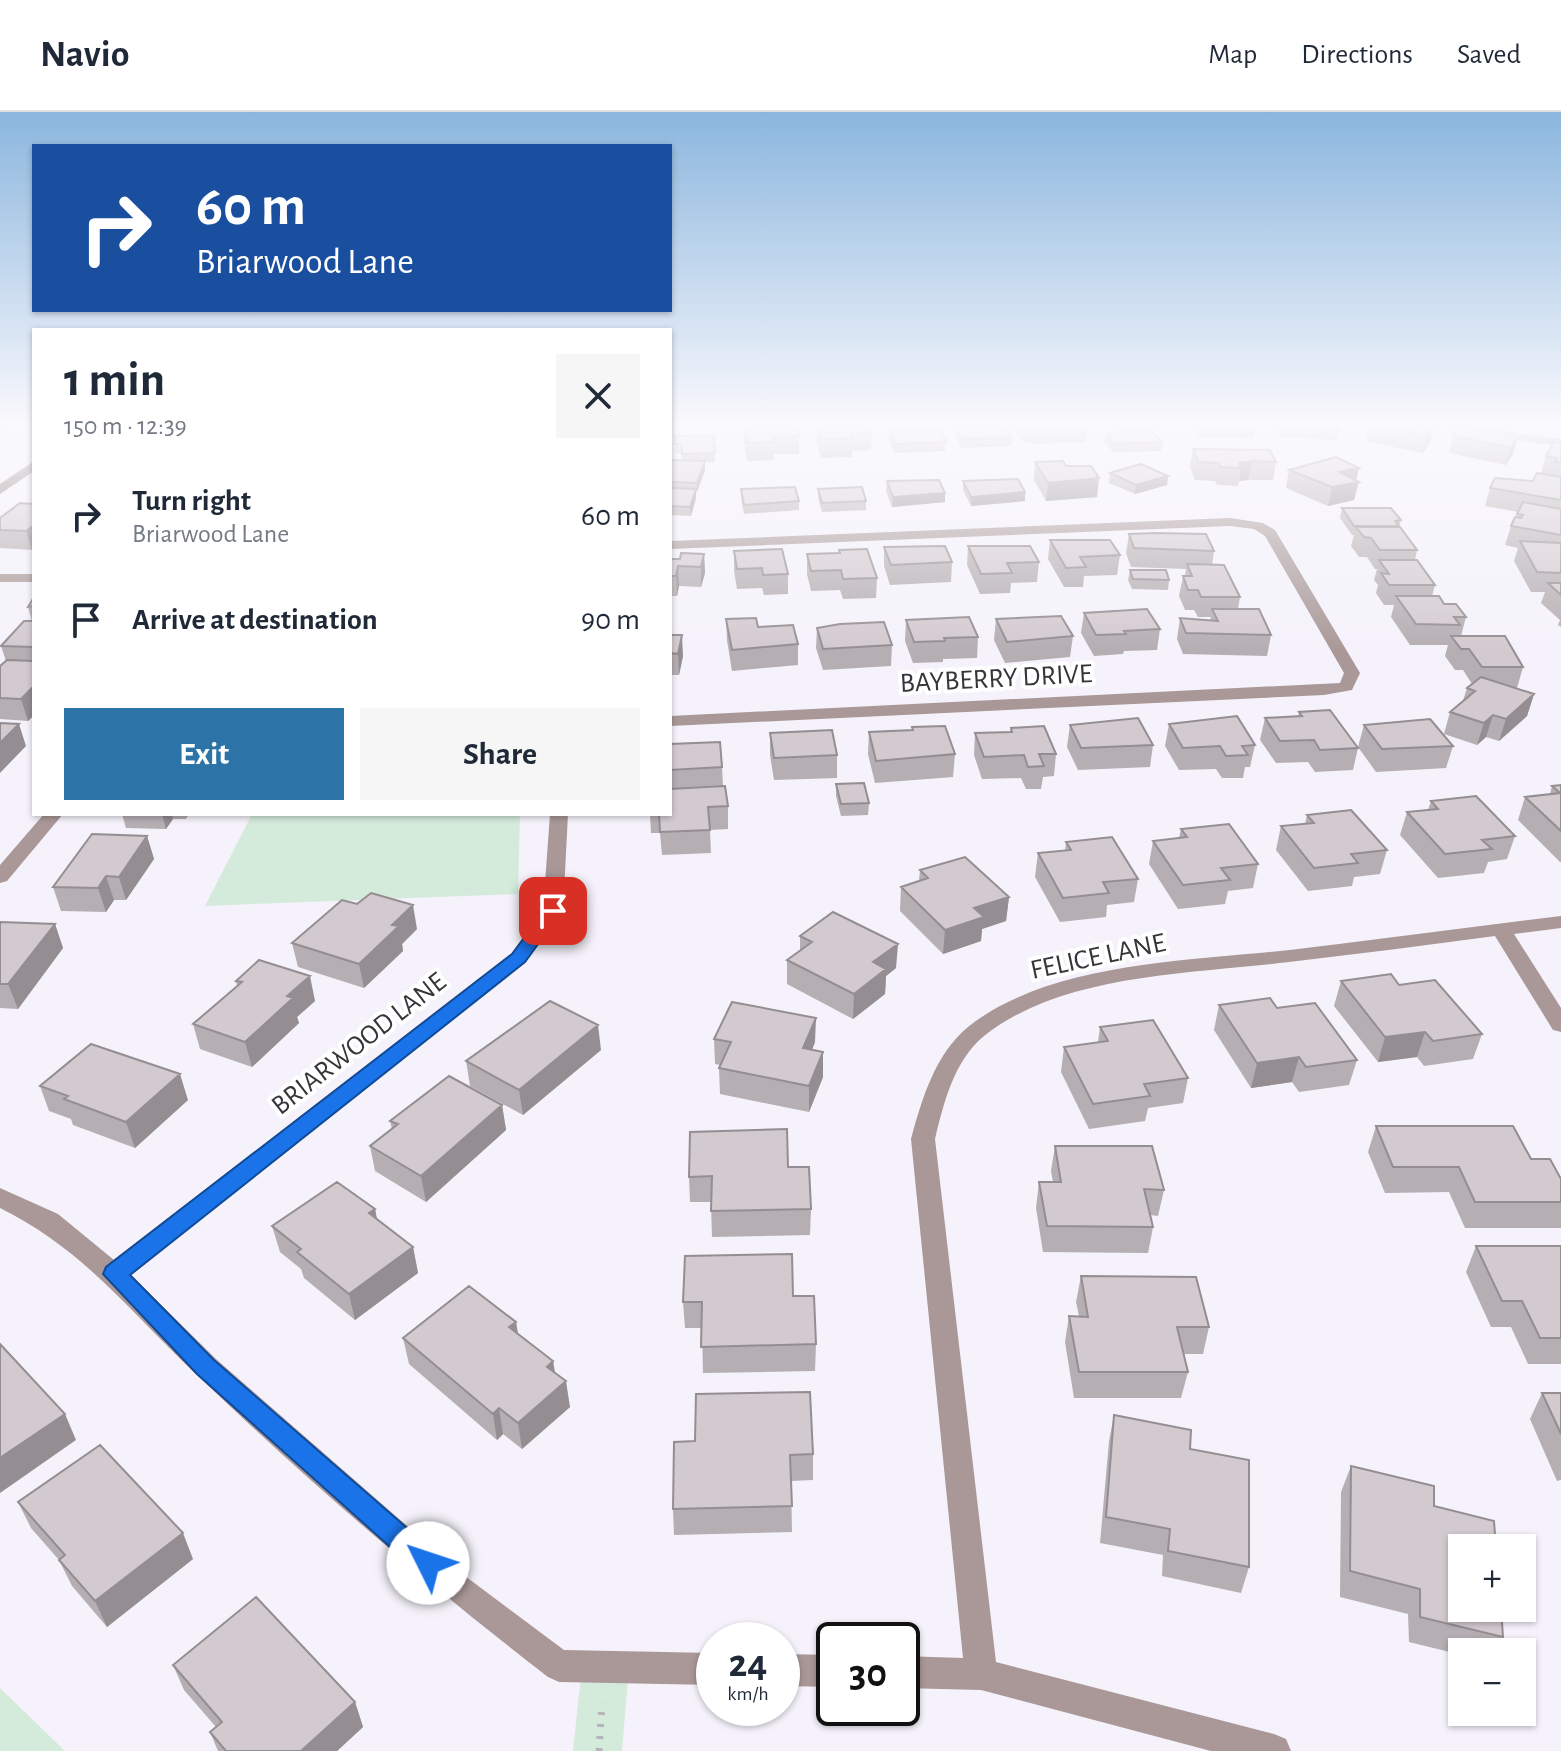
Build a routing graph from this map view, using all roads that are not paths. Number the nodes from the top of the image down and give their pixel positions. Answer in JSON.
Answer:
{"nodes":[{"id":1,"x":672,"y":545,"type":"edge"},
{"id":2,"x":0,"y":578,"type":"edge"},
{"id":3,"x":32,"y":578,"type":"edge"},
{"id":4,"x":672,"y":721,"type":"edge"},
{"id":5,"x":52,"y":816,"type":"edge"},
{"id":6,"x":559,"y":816,"type":"edge"},
{"id":7,"x":0,"y":877,"type":"edge"},
{"id":8,"x":1561,"y":922,"type":"edge"},
{"id":9,"x":1501,"y":929,"type":"junction"},
{"id":10,"x":1561,"y":1025,"type":"edge"},
{"id":11,"x":0,"y":1197,"type":"edge"},
{"id":12,"x":114,"y":1274,"type":"junction"},
{"id":13,"x":696,"y":1669,"type":"edge"},
{"id":14,"x":920,"y":1672,"type":"edge"},
{"id":15,"x":981,"y":1674,"type":"junction"},
{"id":16,"x":1274,"y":1751,"type":"edge"}],
"edges":[{"from":1,"to":4,"type":"street","name":"BAYBERRY DRIVE"},
{"from":2,"to":3,"type":"street"},
{"from":5,"to":7,"type":"street"},
{"from":6,"to":12,"type":"street","name":"BRIARWOOD LANE"},
{"from":8,"to":9,"type":"street","name":"FELICE LANE"},
{"from":9,"to":10,"type":"street"},
{"from":9,"to":15,"type":"street","name":"FELICE LANE"},
{"from":11,"to":12,"type":"street"},
{"from":12,"to":13,"type":"street"},
{"from":14,"to":15,"type":"street"},
{"from":15,"to":16,"type":"street"}]}
